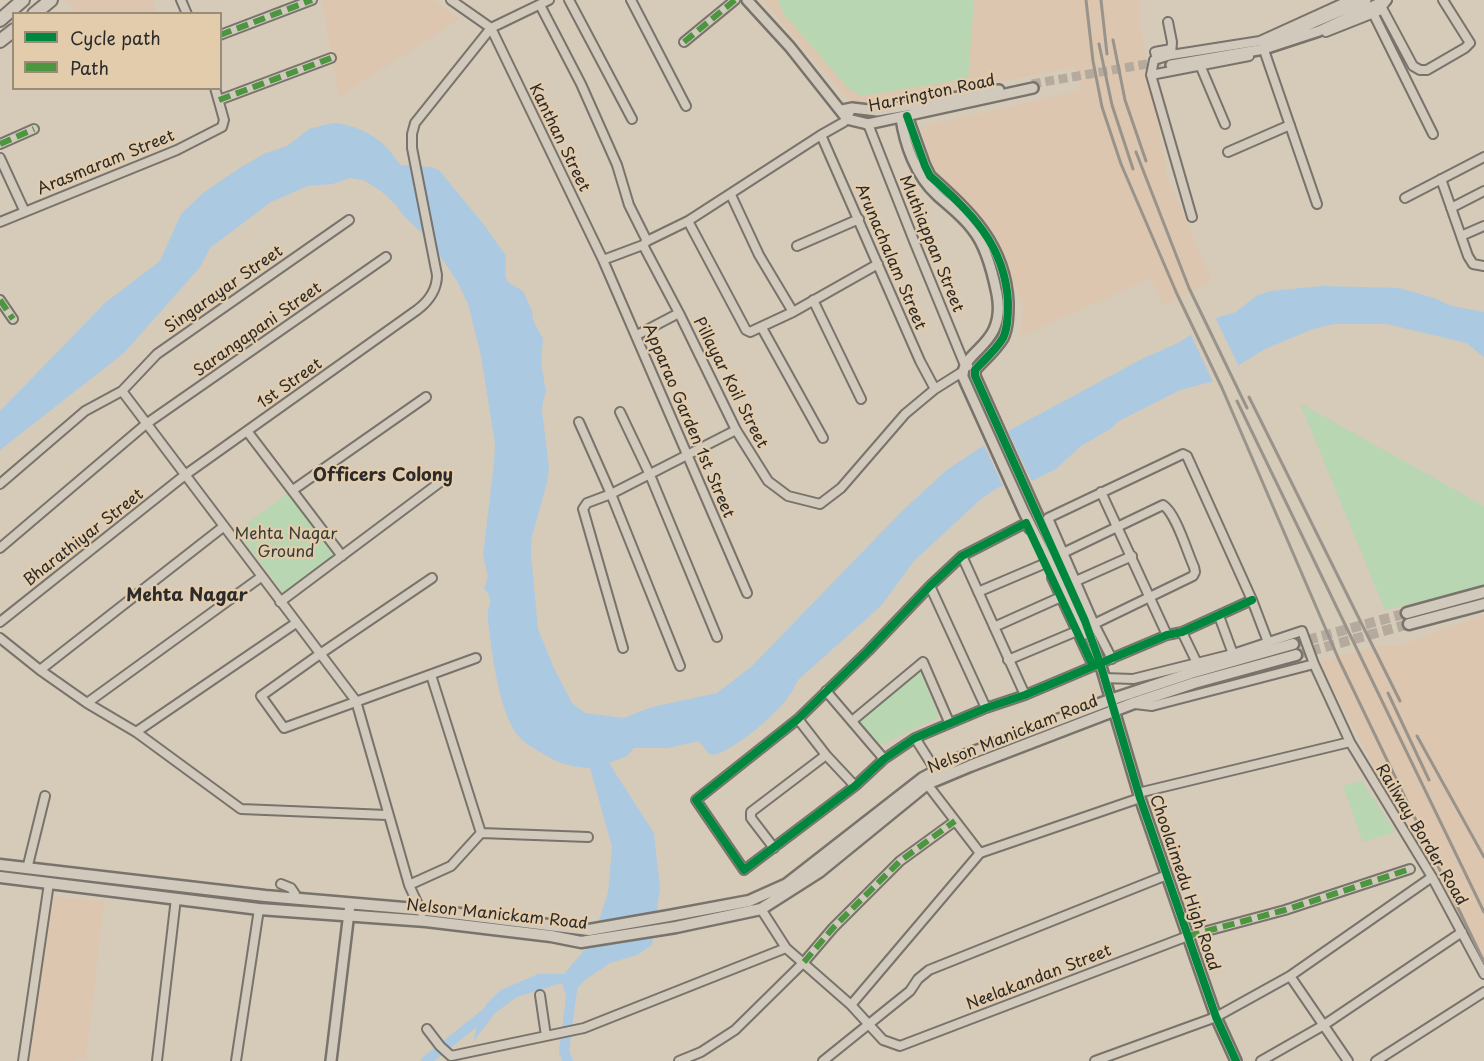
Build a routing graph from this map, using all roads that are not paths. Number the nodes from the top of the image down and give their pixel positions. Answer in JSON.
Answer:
{"nodes":[{"id":1,"x":23,"y":0,"type":"edge"},
{"id":2,"x":51,"y":0,"type":"edge"},
{"id":3,"x":312,"y":0,"type":"edge"},
{"id":4,"x":451,"y":0,"type":"edge"},
{"id":5,"x":549,"y":0,"type":"edge"},
{"id":6,"x":569,"y":0,"type":"edge"},
{"id":7,"x":631,"y":0,"type":"edge"},
{"id":8,"x":735,"y":0,"type":"edge"},
{"id":9,"x":747,"y":0,"type":"edge"},
{"id":10,"x":1350,"y":0,"type":"edge"},
{"id":11,"x":1443,"y":0,"type":"edge"},
{"id":12,"x":1385,"y":3,"type":"edge"},
{"id":13,"x":1367,"y":4,"type":"edge"},
{"id":14,"x":540,"y":5,"type":"junction"},
{"id":15,"x":36,"y":12,"type":"edge"},
{"id":16,"x":0,"y":20,"type":"edge"},
{"id":17,"x":1168,"y":22,"type":"dead end"},
{"id":18,"x":491,"y":28,"type":"junction"},
{"id":19,"x":12,"y":32,"type":"edge"},
{"id":20,"x":222,"y":34,"type":"edge"},
{"id":21,"x":0,"y":41,"type":"edge"},
{"id":22,"x":684,"y":42,"type":"dead end"},
{"id":23,"x":1265,"y":53,"type":"junction"},
{"id":24,"x":1171,"y":57,"type":"junction"},
{"id":25,"x":331,"y":58,"type":"dead end"},
{"id":26,"x":1200,"y":65,"type":"junction"},
{"id":27,"x":1151,"y":75,"type":"junction"},
{"id":28,"x":216,"y":90,"type":"edge"},
{"id":29,"x":219,"y":100,"type":"junction"},
{"id":30,"x":686,"y":106,"type":"dead end"},
{"id":31,"x":852,"y":108,"type":"junction"},
{"id":32,"x":842,"y":110,"type":"junction"},
{"id":33,"x":904,"y":117,"type":"junction"},
{"id":34,"x":632,"y":119,"type":"dead end"},
{"id":35,"x":847,"y":119,"type":"junction"},
{"id":36,"x":1226,"y":123,"type":"dead end"},
{"id":37,"x":868,"y":124,"type":"junction"},
{"id":38,"x":1290,"y":125,"type":"junction"},
{"id":39,"x":34,"y":129,"type":"dead end"},
{"id":40,"x":1433,"y":134,"type":"dead end"},
{"id":41,"x":821,"y":135,"type":"junction"},
{"id":42,"x":0,"y":144,"type":"edge"},
{"id":43,"x":1228,"y":152,"type":"dead end"},
{"id":44,"x":1484,"y":157,"type":"edge"},
{"id":45,"x":0,"y":158,"type":"edge"},
{"id":46,"x":1441,"y":179,"type":"junction"},
{"id":47,"x":1484,"y":191,"type":"edge"},
{"id":48,"x":731,"y":195,"type":"junction"},
{"id":49,"x":1405,"y":198,"type":"dead end"},
{"id":50,"x":1317,"y":204,"type":"dead end"},
{"id":51,"x":1451,"y":208,"type":"junction"},
{"id":52,"x":24,"y":210,"type":"junction"},
{"id":53,"x":1192,"y":216,"type":"dead end"},
{"id":54,"x":859,"y":219,"type":"junction"},
{"id":55,"x":349,"y":220,"type":"dead end"},
{"id":56,"x":688,"y":221,"type":"junction"},
{"id":57,"x":0,"y":222,"type":"edge"},
{"id":58,"x":1484,"y":226,"type":"edge"},
{"id":59,"x":1461,"y":236,"type":"junction"},
{"id":60,"x":645,"y":243,"type":"junction"},
{"id":61,"x":797,"y":246,"type":"dead end"},
{"id":62,"x":386,"y":258,"type":"dead end"},
{"id":63,"x":603,"y":260,"type":"junction"},
{"id":64,"x":879,"y":264,"type":"junction"},
{"id":65,"x":1484,"y":266,"type":"edge"},
{"id":66,"x":0,"y":300,"type":"edge"},
{"id":67,"x":813,"y":300,"type":"junction"},
{"id":68,"x":793,"y":312,"type":"junction"},
{"id":69,"x":679,"y":313,"type":"junction"},
{"id":70,"x":13,"y":319,"type":"dead end"},
{"id":71,"x":762,"y":328,"type":"junction"},
{"id":72,"x":637,"y":335,"type":"junction"},
{"id":73,"x":963,"y":368,"type":"junction"},
{"id":74,"x":975,"y":369,"type":"junction"},
{"id":75,"x":935,"y":389,"type":"junction"},
{"id":76,"x":122,"y":392,"type":"junction"},
{"id":77,"x":426,"y":397,"type":"dead end"},
{"id":78,"x":861,"y":399,"type":"dead end"},
{"id":79,"x":620,"y":412,"type":"dead end"},
{"id":80,"x":579,"y":422,"type":"dead end"},
{"id":81,"x":146,"y":424,"type":"junction"},
{"id":82,"x":736,"y":430,"type":"junction"},
{"id":83,"x":247,"y":431,"type":"junction"},
{"id":84,"x":823,"y":438,"type":"dead end"},
{"id":85,"x":688,"y":455,"type":"junction"},
{"id":86,"x":650,"y":475,"type":"junction"},
{"id":87,"x":185,"y":476,"type":"junction"},
{"id":88,"x":443,"y":480,"type":"dead end"},
{"id":89,"x":0,"y":484,"type":"edge"},
{"id":90,"x":293,"y":490,"type":"junction"},
{"id":91,"x":1101,"y":492,"type":"junction"},
{"id":92,"x":611,"y":494,"type":"junction"},
{"id":93,"x":224,"y":527,"type":"junction"},
{"id":94,"x":1118,"y":527,"type":"junction"},
{"id":95,"x":0,"y":548,"type":"edge"},
{"id":96,"x":1064,"y":553,"type":"junction"},
{"id":97,"x":342,"y":556,"type":"junction"},
{"id":98,"x":962,"y":556,"type":"junction"},
{"id":99,"x":1132,"y":556,"type":"junction"},
{"id":100,"x":1046,"y":563,"type":"junction"},
{"id":101,"x":261,"y":577,"type":"junction"},
{"id":102,"x":432,"y":578,"type":"dead end"},
{"id":103,"x":1076,"y":580,"type":"junction"},
{"id":104,"x":930,"y":585,"type":"junction"},
{"id":105,"x":978,"y":592,"type":"junction"},
{"id":106,"x":1484,"y":592,"type":"edge"},
{"id":107,"x":747,"y":593,"type":"dead end"},
{"id":108,"x":1061,"y":597,"type":"junction"},
{"id":109,"x":1151,"y":597,"type":"junction"},
{"id":110,"x":1252,"y":600,"type":"junction"},
{"id":111,"x":280,"y":602,"type":"junction"},
{"id":112,"x":1484,"y":604,"type":"edge"},
{"id":113,"x":1219,"y":616,"type":"junction"},
{"id":114,"x":0,"y":622,"type":"edge"},
{"id":115,"x":296,"y":623,"type":"junction"},
{"id":116,"x":1094,"y":624,"type":"junction"},
{"id":117,"x":994,"y":627,"type":"junction"},
{"id":118,"x":1077,"y":632,"type":"junction"},
{"id":119,"x":1182,"y":632,"type":"junction"},
{"id":120,"x":1167,"y":634,"type":"junction"},
{"id":121,"x":0,"y":638,"type":"edge"},
{"id":122,"x":717,"y":638,"type":"dead end"},
{"id":123,"x":1268,"y":642,"type":"junction"},
{"id":124,"x":1092,"y":643,"type":"junction"},
{"id":125,"x":623,"y":648,"type":"dead end"},
{"id":126,"x":320,"y":654,"type":"junction"},
{"id":127,"x":1233,"y":654,"type":"junction"},
{"id":128,"x":476,"y":658,"type":"dead end"},
{"id":129,"x":1112,"y":659,"type":"junction"},
{"id":130,"x":1008,"y":660,"type":"junction"},
{"id":131,"x":1197,"y":663,"type":"junction"},
{"id":132,"x":1314,"y":664,"type":"junction"},
{"id":133,"x":1096,"y":665,"type":"junction"},
{"id":134,"x":680,"y":666,"type":"dead end"},
{"id":135,"x":40,"y":670,"type":"junction"},
{"id":136,"x":431,"y":675,"type":"junction"},
{"id":137,"x":1104,"y":678,"type":"junction"},
{"id":138,"x":826,"y":691,"type":"junction"},
{"id":139,"x":1025,"y":695,"type":"junction"},
{"id":140,"x":1110,"y":700,"type":"junction"},
{"id":141,"x":356,"y":701,"type":"junction"},
{"id":142,"x":87,"y":703,"type":"junction"},
{"id":143,"x":1134,"y":703,"type":"junction"},
{"id":144,"x":986,"y":708,"type":"junction"},
{"id":145,"x":1114,"y":711,"type":"junction"},
{"id":146,"x":798,"y":719,"type":"junction"},
{"id":147,"x":852,"y":720,"type":"junction"},
{"id":148,"x":949,"y":722,"type":"junction"},
{"id":149,"x":136,"y":732,"type":"junction"},
{"id":150,"x":915,"y":738,"type":"junction"},
{"id":151,"x":1350,"y":742,"type":"junction"},
{"id":152,"x":826,"y":755,"type":"junction"},
{"id":153,"x":884,"y":759,"type":"junction"},
{"id":154,"x":936,"y":771,"type":"junction"},
{"id":155,"x":927,"y":784,"type":"junction"},
{"id":156,"x":855,"y":786,"type":"junction"},
{"id":157,"x":1139,"y":795,"type":"junction"},
{"id":158,"x":45,"y":796,"type":"dead end"},
{"id":159,"x":387,"y":815,"type":"junction"},
{"id":160,"x":954,"y":821,"type":"junction"},
{"id":161,"x":481,"y":833,"type":"junction"},
{"id":162,"x":588,"y":837,"type":"dead end"},
{"id":163,"x":774,"y":848,"type":"junction"},
{"id":164,"x":980,"y":853,"type":"junction"},
{"id":165,"x":0,"y":865,"type":"edge"},
{"id":166,"x":27,"y":868,"type":"junction"},
{"id":167,"x":1410,"y":869,"type":"dead end"},
{"id":168,"x":1167,"y":875,"type":"junction"},
{"id":169,"x":0,"y":877,"type":"edge"},
{"id":170,"x":1432,"y":877,"type":"junction"},
{"id":171,"x":49,"y":883,"type":"junction"},
{"id":172,"x":281,"y":884,"type":"dead end"},
{"id":173,"x":409,"y":885,"type":"junction"},
{"id":174,"x":163,"y":891,"type":"junction"},
{"id":175,"x":177,"y":898,"type":"junction"},
{"id":176,"x":295,"y":899,"type":"junction"},
{"id":177,"x":259,"y":909,"type":"junction"},
{"id":178,"x":420,"y":909,"type":"junction"},
{"id":179,"x":761,"y":909,"type":"junction"},
{"id":180,"x":350,"y":910,"type":"junction"},
{"id":181,"x":426,"y":921,"type":"junction"},
{"id":182,"x":1462,"y":932,"type":"junction"},
{"id":183,"x":1188,"y":936,"type":"junction"},
{"id":184,"x":786,"y":948,"type":"junction"},
{"id":185,"x":804,"y":962,"type":"junction"},
{"id":186,"x":1484,"y":974,"type":"edge"},
{"id":187,"x":1290,"y":975,"type":"junction"},
{"id":188,"x":1484,"y":992,"type":"edge"},
{"id":189,"x":540,"y":995,"type":"dead end"},
{"id":190,"x":851,"y":1005,"type":"junction"},
{"id":191,"x":1216,"y":1017,"type":"junction"},
{"id":192,"x":1324,"y":1025,"type":"junction"},
{"id":193,"x":869,"y":1026,"type":"junction"},
{"id":194,"x":427,"y":1029,"type":"dead end"},
{"id":195,"x":546,"y":1036,"type":"junction"},
{"id":196,"x":23,"y":1061,"type":"edge"},
{"id":197,"x":157,"y":1061,"type":"edge"},
{"id":198,"x":236,"y":1061,"type":"edge"},
{"id":199,"x":332,"y":1061,"type":"edge"},
{"id":200,"x":679,"y":1061,"type":"edge"},
{"id":201,"x":823,"y":1061,"type":"edge"},
{"id":202,"x":1095,"y":1061,"type":"edge"},
{"id":203,"x":1236,"y":1061,"type":"edge"},
{"id":204,"x":1261,"y":1061,"type":"edge"},
{"id":205,"x":1348,"y":1061,"type":"edge"},
{"id":206,"x":1377,"y":1061,"type":"edge"}],
"edges":[{"from":1,"to":16,"type":"main road"},
{"from":2,"to":15,"type":"main road"},
{"from":3,"to":20,"type":"street"},
{"from":4,"to":18,"type":"street"},
{"from":5,"to":14,"type":"street"},
{"from":6,"to":34,"type":"street"},
{"from":7,"to":30,"type":"street"},
{"from":8,"to":22,"type":"street"},
{"from":9,"to":32,"type":"street","name":"Harrington Road"},
{"from":10,"to":24,"type":"street"},
{"from":11,"to":12,"type":"street"},
{"from":12,"to":13,"type":"street"},
{"from":13,"to":23,"type":"street"},
{"from":13,"to":24,"type":"street"},
{"from":13,"to":40,"type":"street"},
{"from":14,"to":18,"type":"street"},
{"from":14,"to":60,"type":"street","name":"Pillayar Koil Street"},
{"from":17,"to":24,"type":"street"},
{"from":18,"to":63,"type":"street","name":"Kanthan Street"},
{"from":18,"to":83,"type":"street","name":"1st Street"},
{"from":19,"to":21,"type":"main road"},
{"from":23,"to":26,"type":"street"},
{"from":23,"to":38,"type":"street"},
{"from":24,"to":27,"type":"street"},
{"from":25,"to":29,"type":"street"},
{"from":26,"to":27,"type":"street"},
{"from":26,"to":36,"type":"street"},
{"from":27,"to":53,"type":"street"},
{"from":28,"to":29,"type":"street"},
{"from":29,"to":52,"type":"street","name":"Arasmaram Street"},
{"from":31,"to":32,"type":"street","name":"Harrington Road"},
{"from":31,"to":33,"type":"street","name":"Harrington Road"},
{"from":31,"to":35,"type":"street"},
{"from":32,"to":35,"type":"street","name":"Harrington Road"},
{"from":33,"to":37,"type":"street","name":"Harrington Road"},
{"from":33,"to":73,"type":"street"},
{"from":33,"to":74,"type":"street"},
{"from":35,"to":37,"type":"street","name":"Harrington Road"},
{"from":35,"to":41,"type":"street"},
{"from":37,"to":73,"type":"street","name":"Muthiappan Street"},
{"from":38,"to":43,"type":"street"},
{"from":38,"to":50,"type":"street"},
{"from":39,"to":42,"type":"street"},
{"from":41,"to":48,"type":"street"},
{"from":41,"to":54,"type":"street","name":"Arunachalam Street"},
{"from":44,"to":46,"type":"street"},
{"from":45,"to":52,"type":"street"},
{"from":46,"to":49,"type":"street"},
{"from":46,"to":51,"type":"street"},
{"from":47,"to":51,"type":"street"},
{"from":48,"to":56,"type":"street"},
{"from":48,"to":68,"type":"street"},
{"from":51,"to":59,"type":"street"},
{"from":52,"to":57,"type":"street","name":"Arasmaram Street"},
{"from":54,"to":61,"type":"street"},
{"from":54,"to":64,"type":"street","name":"Arunachalam Street"},
{"from":55,"to":76,"type":"street","name":"Singarayar Street"},
{"from":56,"to":60,"type":"street"},
{"from":56,"to":71,"type":"street"},
{"from":58,"to":59,"type":"street"},
{"from":59,"to":65,"type":"street"},
{"from":60,"to":63,"type":"street"},
{"from":60,"to":69,"type":"street","name":"Pillayar Koil Street"},
{"from":62,"to":81,"type":"street","name":"Sarangapani Street"},
{"from":63,"to":72,"type":"street","name":"Apparao Garden 1st Street"},
{"from":64,"to":67,"type":"street"},
{"from":64,"to":75,"type":"street","name":"Arunachalam Street"},
{"from":66,"to":70,"type":"street"},
{"from":67,"to":68,"type":"street"},
{"from":67,"to":78,"type":"street"},
{"from":68,"to":71,"type":"street"},
{"from":69,"to":72,"type":"street"},
{"from":69,"to":82,"type":"street","name":"Pillayar Koil Street"},
{"from":71,"to":84,"type":"street"},
{"from":72,"to":85,"type":"street","name":"Apparao Garden 1st Street"},
{"from":73,"to":74,"type":"street"},
{"from":73,"to":75,"type":"street"},
{"from":73,"to":124,"type":"street"},
{"from":74,"to":124,"type":"street"},
{"from":75,"to":82,"type":"street","name":"Pillayar Koil Street"},
{"from":76,"to":81,"type":"street"},
{"from":76,"to":89,"type":"street"},
{"from":77,"to":90,"type":"street"},
{"from":79,"to":86,"type":"street"},
{"from":80,"to":92,"type":"street"},
{"from":81,"to":87,"type":"street"},
{"from":81,"to":95,"type":"street","name":"Sarangapani Street"},
{"from":82,"to":85,"type":"street"},
{"from":83,"to":87,"type":"street","name":"1st Street"},
{"from":83,"to":90,"type":"street"},
{"from":85,"to":86,"type":"street"},
{"from":85,"to":107,"type":"street","name":"Apparao Garden 1st Street"},
{"from":86,"to":92,"type":"street"},
{"from":86,"to":122,"type":"street"},
{"from":87,"to":93,"type":"street"},
{"from":87,"to":114,"type":"street","name":"Bharathiyar Street"},
{"from":88,"to":97,"type":"street"},
{"from":90,"to":97,"type":"street"},
{"from":91,"to":94,"type":"street"},
{"from":91,"to":96,"type":"street"},
{"from":91,"to":110,"type":"street"},
{"from":92,"to":125,"type":"street"},
{"from":92,"to":134,"type":"street"},
{"from":93,"to":101,"type":"street"},
{"from":93,"to":135,"type":"street"},
{"from":94,"to":96,"type":"street"},
{"from":94,"to":99,"type":"street"},
{"from":94,"to":109,"type":"street"},
{"from":96,"to":103,"type":"street"},
{"from":97,"to":111,"type":"street"},
{"from":98,"to":100,"type":"street"},
{"from":98,"to":104,"type":"street"},
{"from":98,"to":105,"type":"street"},
{"from":99,"to":103,"type":"street"},
{"from":99,"to":109,"type":"street"},
{"from":100,"to":105,"type":"street"},
{"from":100,"to":108,"type":"street"},
{"from":101,"to":111,"type":"street"},
{"from":101,"to":142,"type":"street"},
{"from":102,"to":126,"type":"street"},
{"from":103,"to":116,"type":"street"},
{"from":104,"to":138,"type":"street"},
{"from":104,"to":144,"type":"street"},
{"from":105,"to":117,"type":"street"},
{"from":106,"to":112,"type":"main road"},
{"from":108,"to":117,"type":"street"},
{"from":108,"to":118,"type":"street"},
{"from":109,"to":116,"type":"street"},
{"from":109,"to":120,"type":"street"},
{"from":110,"to":113,"type":"street"},
{"from":110,"to":123,"type":"street"},
{"from":111,"to":115,"type":"street"},
{"from":113,"to":119,"type":"street"},
{"from":113,"to":127,"type":"street"},
{"from":115,"to":126,"type":"street"},
{"from":115,"to":149,"type":"street"},
{"from":116,"to":129,"type":"street"},
{"from":117,"to":130,"type":"street"},
{"from":118,"to":130,"type":"street"},
{"from":118,"to":133,"type":"street"},
{"from":119,"to":120,"type":"street"},
{"from":119,"to":131,"type":"street"},
{"from":120,"to":129,"type":"street"},
{"from":121,"to":135,"type":"street"},
{"from":123,"to":127,"type":"street","name":"Railway Border Road"},
{"from":123,"to":132,"type":"street","name":"Railway Border Road"},
{"from":124,"to":133,"type":"street"},
{"from":126,"to":141,"type":"street"},
{"from":126,"to":141,"type":"street"},
{"from":127,"to":131,"type":"street","name":"Railway Border Road"},
{"from":128,"to":136,"type":"street"},
{"from":129,"to":133,"type":"street"},
{"from":130,"to":139,"type":"street"},
{"from":131,"to":137,"type":"street","name":"Railway Border Road"},
{"from":132,"to":143,"type":"street"},
{"from":132,"to":151,"type":"street","name":"Railway Border Road"},
{"from":133,"to":137,"type":"street"},
{"from":133,"to":139,"type":"street"},
{"from":135,"to":142,"type":"street"},
{"from":136,"to":141,"type":"street"},
{"from":136,"to":161,"type":"street"},
{"from":137,"to":140,"type":"street"},
{"from":138,"to":146,"type":"street"},
{"from":138,"to":147,"type":"street"},
{"from":139,"to":144,"type":"street"},
{"from":140,"to":143,"type":"main road","name":"Nelson Manickam Road"},
{"from":140,"to":145,"type":"street","name":"Choolaimedu High Road"},
{"from":140,"to":154,"type":"main road","name":"Nelson Manickam Road"},
{"from":141,"to":159,"type":"street"},
{"from":142,"to":149,"type":"street"},
{"from":143,"to":145,"type":"main road","name":"Nelson Manickam Road"},
{"from":144,"to":148,"type":"street"},
{"from":145,"to":155,"type":"main road","name":"Nelson Manickam Road"},
{"from":145,"to":157,"type":"street","name":"Choolaimedu High Road"},
{"from":146,"to":152,"type":"street"},
{"from":146,"to":163,"type":"street"},
{"from":147,"to":148,"type":"street"},
{"from":147,"to":153,"type":"street"},
{"from":148,"to":150,"type":"street"},
{"from":149,"to":159,"type":"street"},
{"from":150,"to":153,"type":"street"},
{"from":150,"to":154,"type":"street"},
{"from":151,"to":157,"type":"street"},
{"from":151,"to":170,"type":"street","name":"Railway Border Road"},
{"from":152,"to":156,"type":"street"},
{"from":152,"to":163,"type":"street"},
{"from":153,"to":156,"type":"street"},
{"from":154,"to":178,"type":"main road","name":"Nelson Manickam Road"},
{"from":155,"to":160,"type":"street"},
{"from":155,"to":179,"type":"main road","name":"Nelson Manickam Road"},
{"from":156,"to":163,"type":"street"},
{"from":157,"to":164,"type":"street"},
{"from":157,"to":168,"type":"street","name":"Choolaimedu High Road"},
{"from":158,"to":166,"type":"street"},
{"from":159,"to":173,"type":"street"},
{"from":160,"to":164,"type":"street"},
{"from":160,"to":185,"type":"street"},
{"from":161,"to":162,"type":"street"},
{"from":161,"to":173,"type":"street"},
{"from":164,"to":190,"type":"street"},
{"from":165,"to":166,"type":"main road","name":"Nelson Manickam Road"},
{"from":166,"to":174,"type":"main road","name":"Nelson Manickam Road"},
{"from":167,"to":183,"type":"street","name":"Neelakandan Street"},
{"from":168,"to":183,"type":"street","name":"Choolaimedu High Road"},
{"from":168,"to":193,"type":"street"},
{"from":169,"to":171,"type":"main road","name":"Nelson Manickam Road"},
{"from":170,"to":182,"type":"street","name":"Railway Border Road"},
{"from":170,"to":187,"type":"street"},
{"from":171,"to":174,"type":"main road","name":"Nelson Manickam Road"},
{"from":171,"to":196,"type":"street"},
{"from":172,"to":176,"type":"street"},
{"from":173,"to":178,"type":"street"},
{"from":174,"to":175,"type":"main road","name":"Nelson Manickam Road"},
{"from":174,"to":176,"type":"main road","name":"Nelson Manickam Road"},
{"from":175,"to":177,"type":"main road","name":"Nelson Manickam Road"},
{"from":175,"to":197,"type":"street"},
{"from":176,"to":180,"type":"main road","name":"Nelson Manickam Road"},
{"from":177,"to":180,"type":"main road","name":"Nelson Manickam Road"},
{"from":177,"to":198,"type":"street"},
{"from":178,"to":180,"type":"main road","name":"Nelson Manickam Road"},
{"from":178,"to":181,"type":"street"},
{"from":179,"to":181,"type":"main road","name":"Nelson Manickam Road"},
{"from":179,"to":184,"type":"street"},
{"from":180,"to":181,"type":"main road","name":"Nelson Manickam Road"},
{"from":180,"to":199,"type":"street"},
{"from":182,"to":186,"type":"street","name":"Railway Border Road"},
{"from":182,"to":192,"type":"street"},
{"from":183,"to":191,"type":"street","name":"Choolaimedu High Road"},
{"from":183,"to":193,"type":"street","name":"Neelakandan Street"},
{"from":184,"to":185,"type":"street"},
{"from":184,"to":195,"type":"street"},
{"from":185,"to":190,"type":"street"},
{"from":185,"to":200,"type":"street"},
{"from":187,"to":191,"type":"street"},
{"from":187,"to":192,"type":"street"},
{"from":188,"to":206,"type":"street"},
{"from":189,"to":195,"type":"street"},
{"from":190,"to":193,"type":"street"},
{"from":191,"to":202,"type":"street"},
{"from":191,"to":203,"type":"street","name":"Choolaimedu High Road"},
{"from":192,"to":204,"type":"street"},
{"from":192,"to":205,"type":"street"},
{"from":193,"to":201,"type":"street"},
{"from":194,"to":195,"type":"street"}]}
